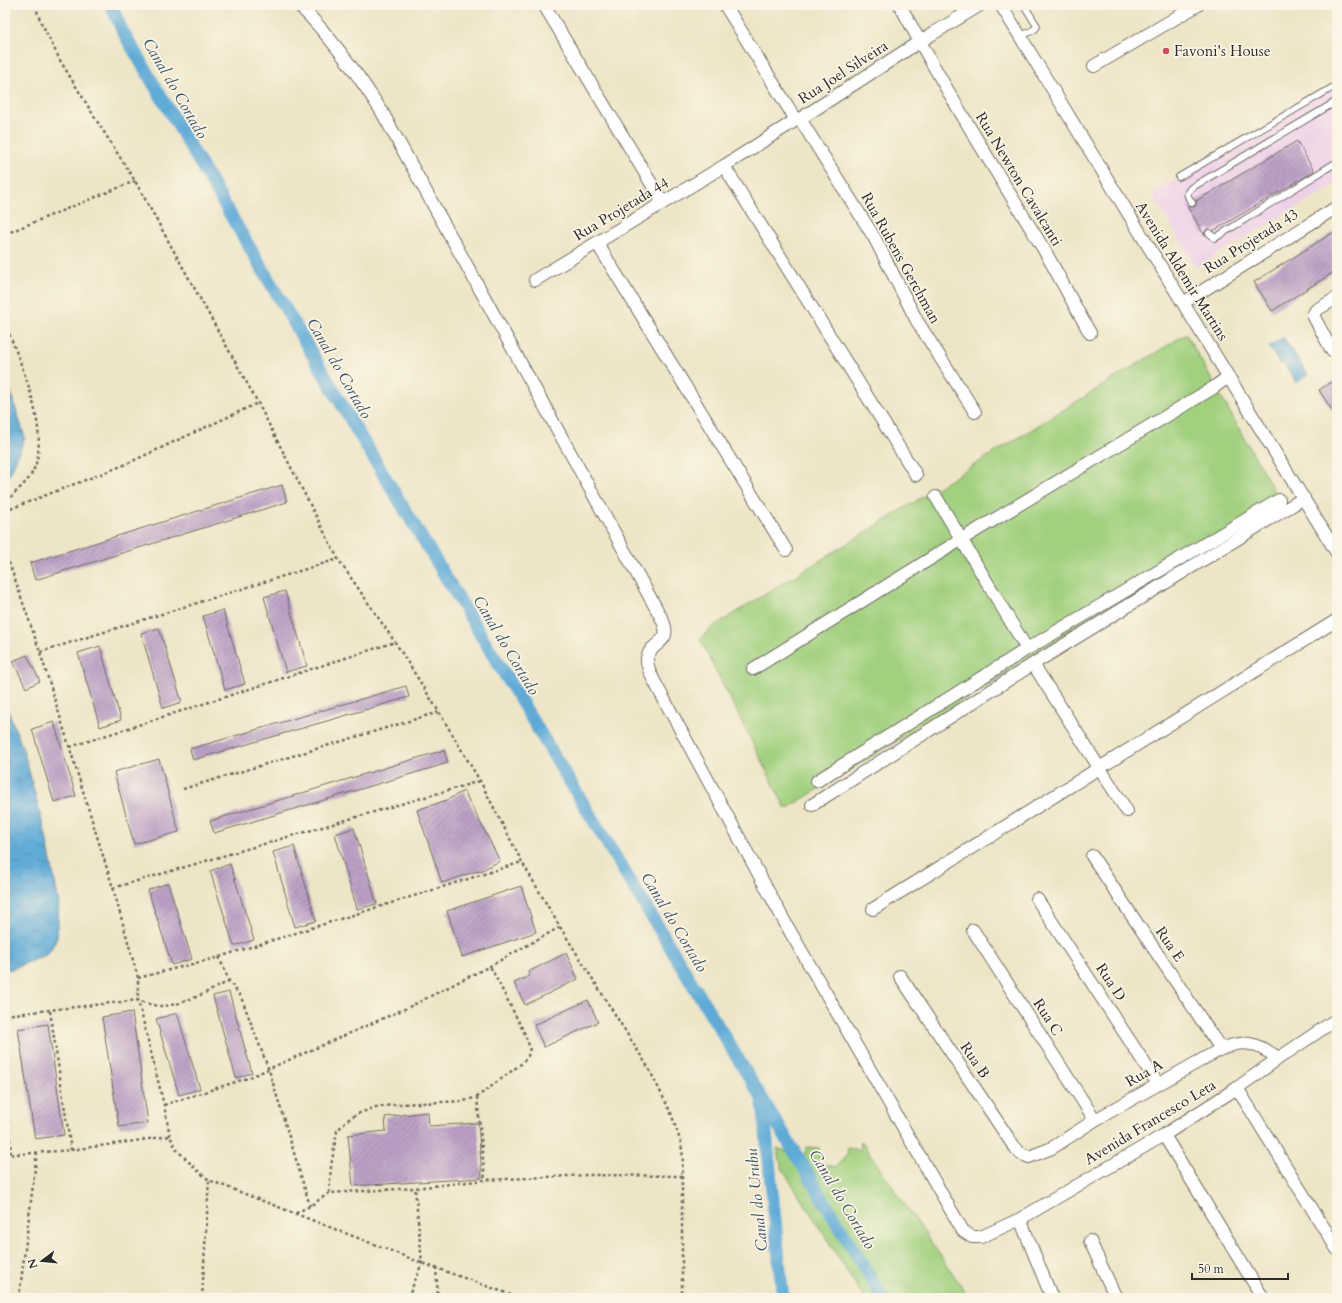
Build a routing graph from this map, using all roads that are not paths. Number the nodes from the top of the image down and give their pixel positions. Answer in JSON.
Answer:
{"nodes":[{"id":1,"x":299,"y":5,"type":"edge"},
{"id":2,"x":544,"y":5,"type":"edge"},
{"id":3,"x":725,"y":5,"type":"edge"},
{"id":4,"x":900,"y":5,"type":"edge"},
{"id":5,"x":980,"y":5,"type":"edge"},
{"id":6,"x":1001,"y":5,"type":"edge"},
{"id":7,"x":1024,"y":5,"type":"edge"},
{"id":8,"x":1198,"y":5,"type":"edge"},
{"id":9,"x":1020,"y":37,"type":"junction"},
{"id":10,"x":919,"y":42,"type":"junction"},
{"id":11,"x":1094,"y":66,"type":"dead end"},
{"id":12,"x":1337,"y":85,"type":"edge"},
{"id":13,"x":1337,"y":101,"type":"edge"},
{"id":14,"x":798,"y":119,"type":"junction"},
{"id":15,"x":1337,"y":162,"type":"edge"},
{"id":16,"x":724,"y":166,"type":"junction"},
{"id":17,"x":1179,"y":177,"type":"dead end"},
{"id":18,"x":663,"y":203,"type":"junction"},
{"id":19,"x":1192,"y":203,"type":"dead end"},
{"id":20,"x":1337,"y":207,"type":"edge"},
{"id":21,"x":1209,"y":233,"type":"dead end"},
{"id":22,"x":597,"y":243,"type":"junction"},
{"id":23,"x":535,"y":280,"type":"dead end"},
{"id":24,"x":1337,"y":298,"type":"edge"},
{"id":25,"x":1182,"y":303,"type":"junction"},
{"id":26,"x":1090,"y":333,"type":"dead end"},
{"id":27,"x":1337,"y":352,"type":"edge"},
{"id":28,"x":1228,"y":377,"type":"junction"},
{"id":29,"x":975,"y":412,"type":"dead end"},
{"id":30,"x":916,"y":475,"type":"dead end"},
{"id":31,"x":936,"y":497,"type":"dead end"},
{"id":32,"x":1304,"y":498,"type":"junction"},
{"id":33,"x":1279,"y":500,"type":"dead end"},
{"id":34,"x":962,"y":539,"type":"junction"},
{"id":35,"x":786,"y":550,"type":"dead end"},
{"id":36,"x":1337,"y":552,"type":"edge"},
{"id":37,"x":1337,"y":620,"type":"edge"},
{"id":38,"x":1027,"y":649,"type":"junction"},
{"id":39,"x":1033,"y":664,"type":"junction"},
{"id":40,"x":753,"y":669,"type":"dead end"},
{"id":41,"x":1099,"y":767,"type":"junction"},
{"id":42,"x":817,"y":780,"type":"dead end"},
{"id":43,"x":812,"y":805,"type":"dead end"},
{"id":44,"x":1127,"y":811,"type":"dead end"},
{"id":45,"x":1092,"y":856,"type":"dead end"},
{"id":46,"x":1037,"y":899,"type":"dead end"},
{"id":47,"x":874,"y":908,"type":"dead end"},
{"id":48,"x":973,"y":930,"type":"dead end"},
{"id":49,"x":900,"y":976,"type":"dead end"},
{"id":50,"x":1337,"y":1019,"type":"edge"},
{"id":51,"x":1221,"y":1049,"type":"junction"},
{"id":52,"x":1279,"y":1058,"type":"junction"},
{"id":53,"x":1158,"y":1084,"type":"junction"},
{"id":54,"x":1237,"y":1088,"type":"junction"},
{"id":55,"x":1095,"y":1120,"type":"junction"},
{"id":56,"x":1164,"y":1135,"type":"junction"},
{"id":57,"x":1029,"y":1157,"type":"joint"},
{"id":58,"x":1020,"y":1219,"type":"junction"},
{"id":59,"x":1090,"y":1241,"type":"dead end"},
{"id":60,"x":1337,"y":1249,"type":"edge"},
{"id":61,"x":1052,"y":1298,"type":"edge"},
{"id":62,"x":1116,"y":1298,"type":"edge"},
{"id":63,"x":1263,"y":1298,"type":"edge"}],
"edges":[{"from":1,"to":58,"type":"street","name":"Avenida Francesco Leta"},
{"from":2,"to":18,"type":"street"},
{"from":3,"to":14,"type":"street","name":"Rua Rubens Gerchman"},
{"from":4,"to":10,"type":"street","name":"Rua Newton Cavalcanti"},
{"from":5,"to":10,"type":"street","name":"Rua Joel Silveira"},
{"from":6,"to":9,"type":"street","name":"Avenida Aldemir Martins"},
{"from":7,"to":9,"type":"lane"},
{"from":8,"to":11,"type":"street"},
{"from":9,"to":25,"type":"street","name":"Avenida Aldemir Martins"},
{"from":10,"to":14,"type":"street","name":"Rua Joel Silveira"},
{"from":10,"to":26,"type":"street","name":"Rua Newton Cavalcanti"},
{"from":12,"to":17,"type":"lane"},
{"from":13,"to":19,"type":"lane"},
{"from":14,"to":16,"type":"street","name":"Rua Joel Silveira"},
{"from":14,"to":29,"type":"street","name":"Rua Rubens Gerchman"},
{"from":15,"to":21,"type":"lane"},
{"from":16,"to":18,"type":"street","name":"Rua Projetada 44"},
{"from":16,"to":30,"type":"street"},
{"from":18,"to":22,"type":"street","name":"Rua Projetada 44"},
{"from":20,"to":25,"type":"street","name":"Rua Projetada 43"},
{"from":22,"to":23,"type":"street","name":"Rua Projetada 44"},
{"from":22,"to":35,"type":"street"},
{"from":24,"to":27,"type":"street"},
{"from":25,"to":28,"type":"street","name":"Avenida Aldemir Martins"},
{"from":28,"to":32,"type":"street","name":"Avenida Aldemir Martins"},
{"from":28,"to":34,"type":"street"},
{"from":31,"to":34,"type":"street"},
{"from":32,"to":36,"type":"street","name":"Avenida Aldemir Martins"},
{"from":32,"to":39,"type":"street"},
{"from":33,"to":38,"type":"street"},
{"from":34,"to":38,"type":"street"},
{"from":34,"to":40,"type":"street"},
{"from":37,"to":41,"type":"street"},
{"from":38,"to":42,"type":"street"},
{"from":39,"to":41,"type":"street"},
{"from":39,"to":43,"type":"street"},
{"from":41,"to":44,"type":"street"},
{"from":41,"to":47,"type":"street"},
{"from":45,"to":51,"type":"street","name":"Rua E"},
{"from":46,"to":53,"type":"street","name":"Rua D"},
{"from":48,"to":55,"type":"street","name":"Rua C"},
{"from":49,"to":57,"type":"street","name":"Rua B"},
{"from":50,"to":52,"type":"street","name":"Avenida Francesco Leta"},
{"from":51,"to":52,"type":"street","name":"Rua A"},
{"from":51,"to":53,"type":"street","name":"Rua A"},
{"from":52,"to":54,"type":"street","name":"Avenida Francesco Leta"},
{"from":53,"to":55,"type":"street","name":"Rua A"},
{"from":54,"to":56,"type":"street","name":"Avenida Francesco Leta"},
{"from":54,"to":60,"type":"street"},
{"from":55,"to":57,"type":"street","name":"Rua A"},
{"from":56,"to":58,"type":"street","name":"Avenida Francesco Leta"},
{"from":56,"to":63,"type":"street"},
{"from":58,"to":61,"type":"street"},
{"from":59,"to":62,"type":"street"}]}
